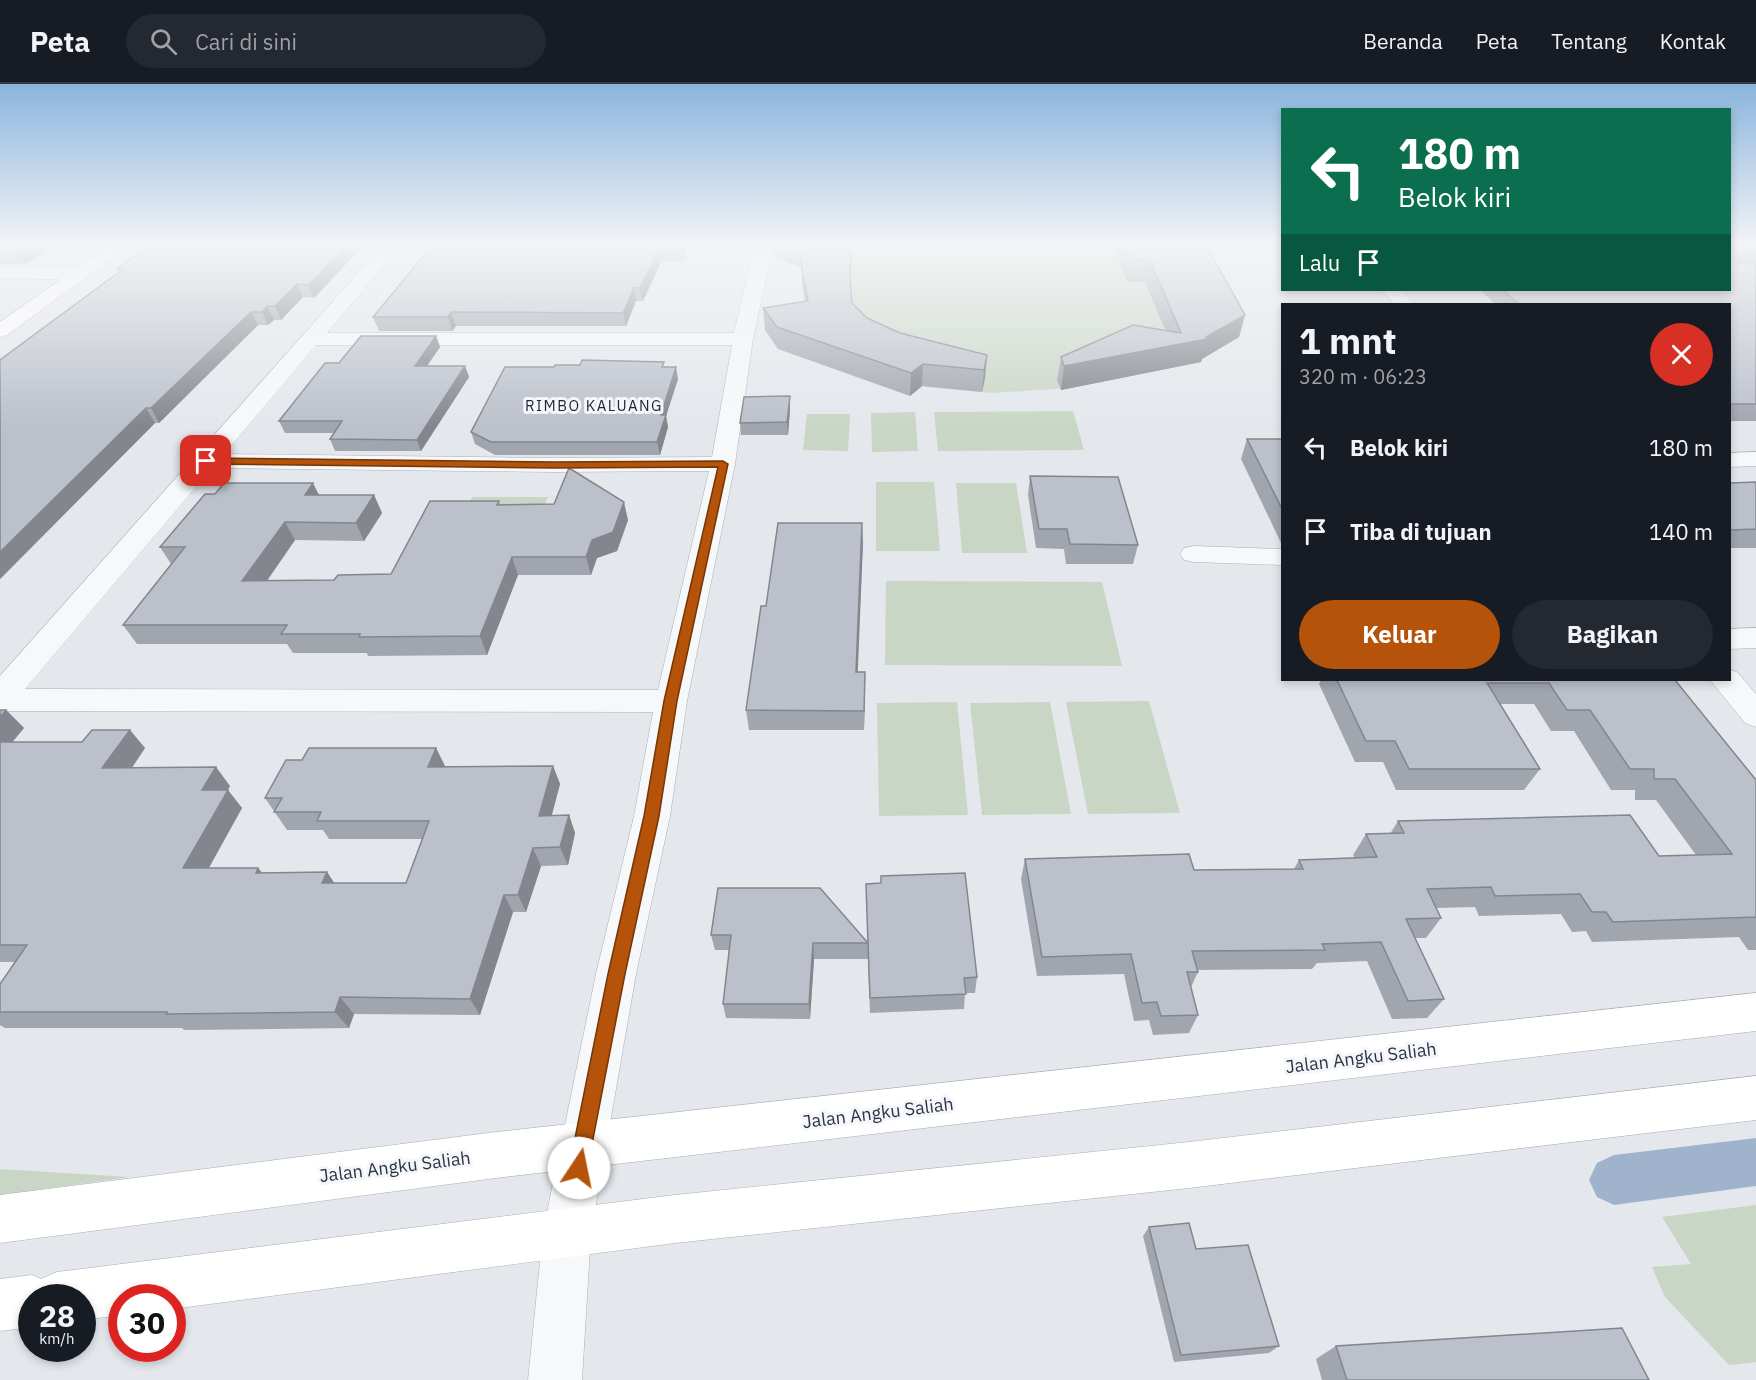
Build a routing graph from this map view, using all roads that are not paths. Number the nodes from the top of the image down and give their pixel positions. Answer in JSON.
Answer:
{"nodes":[{"id":1,"x":36,"y":305,"type":"edge"},
{"id":2,"x":339,"y":305,"type":"edge"},
{"id":3,"x":750,"y":305,"type":"edge"},
{"id":4,"x":0,"y":331,"type":"edge"},
{"id":5,"x":310,"y":339,"type":"junction"},
{"id":6,"x":743,"y":339,"type":"junction"},
{"id":7,"x":1756,"y":459,"type":"edge"},
{"id":8,"x":1731,"y":460,"type":"edge"},
{"id":9,"x":206,"y":461,"type":"junction"},
{"id":10,"x":723,"y":464,"type":"junction"},
{"id":11,"x":1194,"y":554,"type":"dead end"},
{"id":12,"x":1281,"y":557,"type":"edge"},
{"id":13,"x":1756,"y":638,"type":"edge"},
{"id":14,"x":1731,"y":639,"type":"edge"},
{"id":15,"x":1727,"y":681,"type":"edge"},
{"id":16,"x":0,"y":699,"type":"edge"},
{"id":17,"x":671,"y":701,"type":"junction"},
{"id":18,"x":1756,"y":715,"type":"edge"},
{"id":19,"x":1756,"y":1012,"type":"edge"},
{"id":20,"x":1756,"y":1098,"type":"edge"},
{"id":21,"x":583,"y":1147,"type":"junction"},
{"id":22,"x":0,"y":1219,"type":"edge"},
{"id":23,"x":567,"y":1233,"type":"junction"},
{"id":24,"x":96,"y":1293,"type":"edge"},
{"id":25,"x":18,"y":1303,"type":"edge"},
{"id":26,"x":0,"y":1305,"type":"edge"},
{"id":27,"x":555,"y":1380,"type":"edge"}],
"edges":[{"from":1,"to":4,"type":"main road"},
{"from":2,"to":5,"type":"street"},
{"from":3,"to":6,"type":"street"},
{"from":5,"to":6,"type":"street"},
{"from":5,"to":9,"type":"street"},
{"from":6,"to":10,"type":"street"},
{"from":7,"to":8,"type":"street"},
{"from":9,"to":10,"type":"street"},
{"from":9,"to":16,"type":"street"},
{"from":10,"to":17,"type":"street"},
{"from":11,"to":12,"type":"street"},
{"from":13,"to":14,"type":"street"},
{"from":15,"to":18,"type":"street"},
{"from":16,"to":17,"type":"street"},
{"from":17,"to":21,"type":"street"},
{"from":19,"to":21,"type":"main road","name":"Jalan Angku Saliah"},
{"from":20,"to":23,"type":"main road"},
{"from":21,"to":22,"type":"main road","name":"Jalan Angku Saliah"},
{"from":21,"to":23,"type":"street"},
{"from":23,"to":24,"type":"main road"},
{"from":23,"to":27,"type":"street"},
{"from":25,"to":26,"type":"main road"}]}
